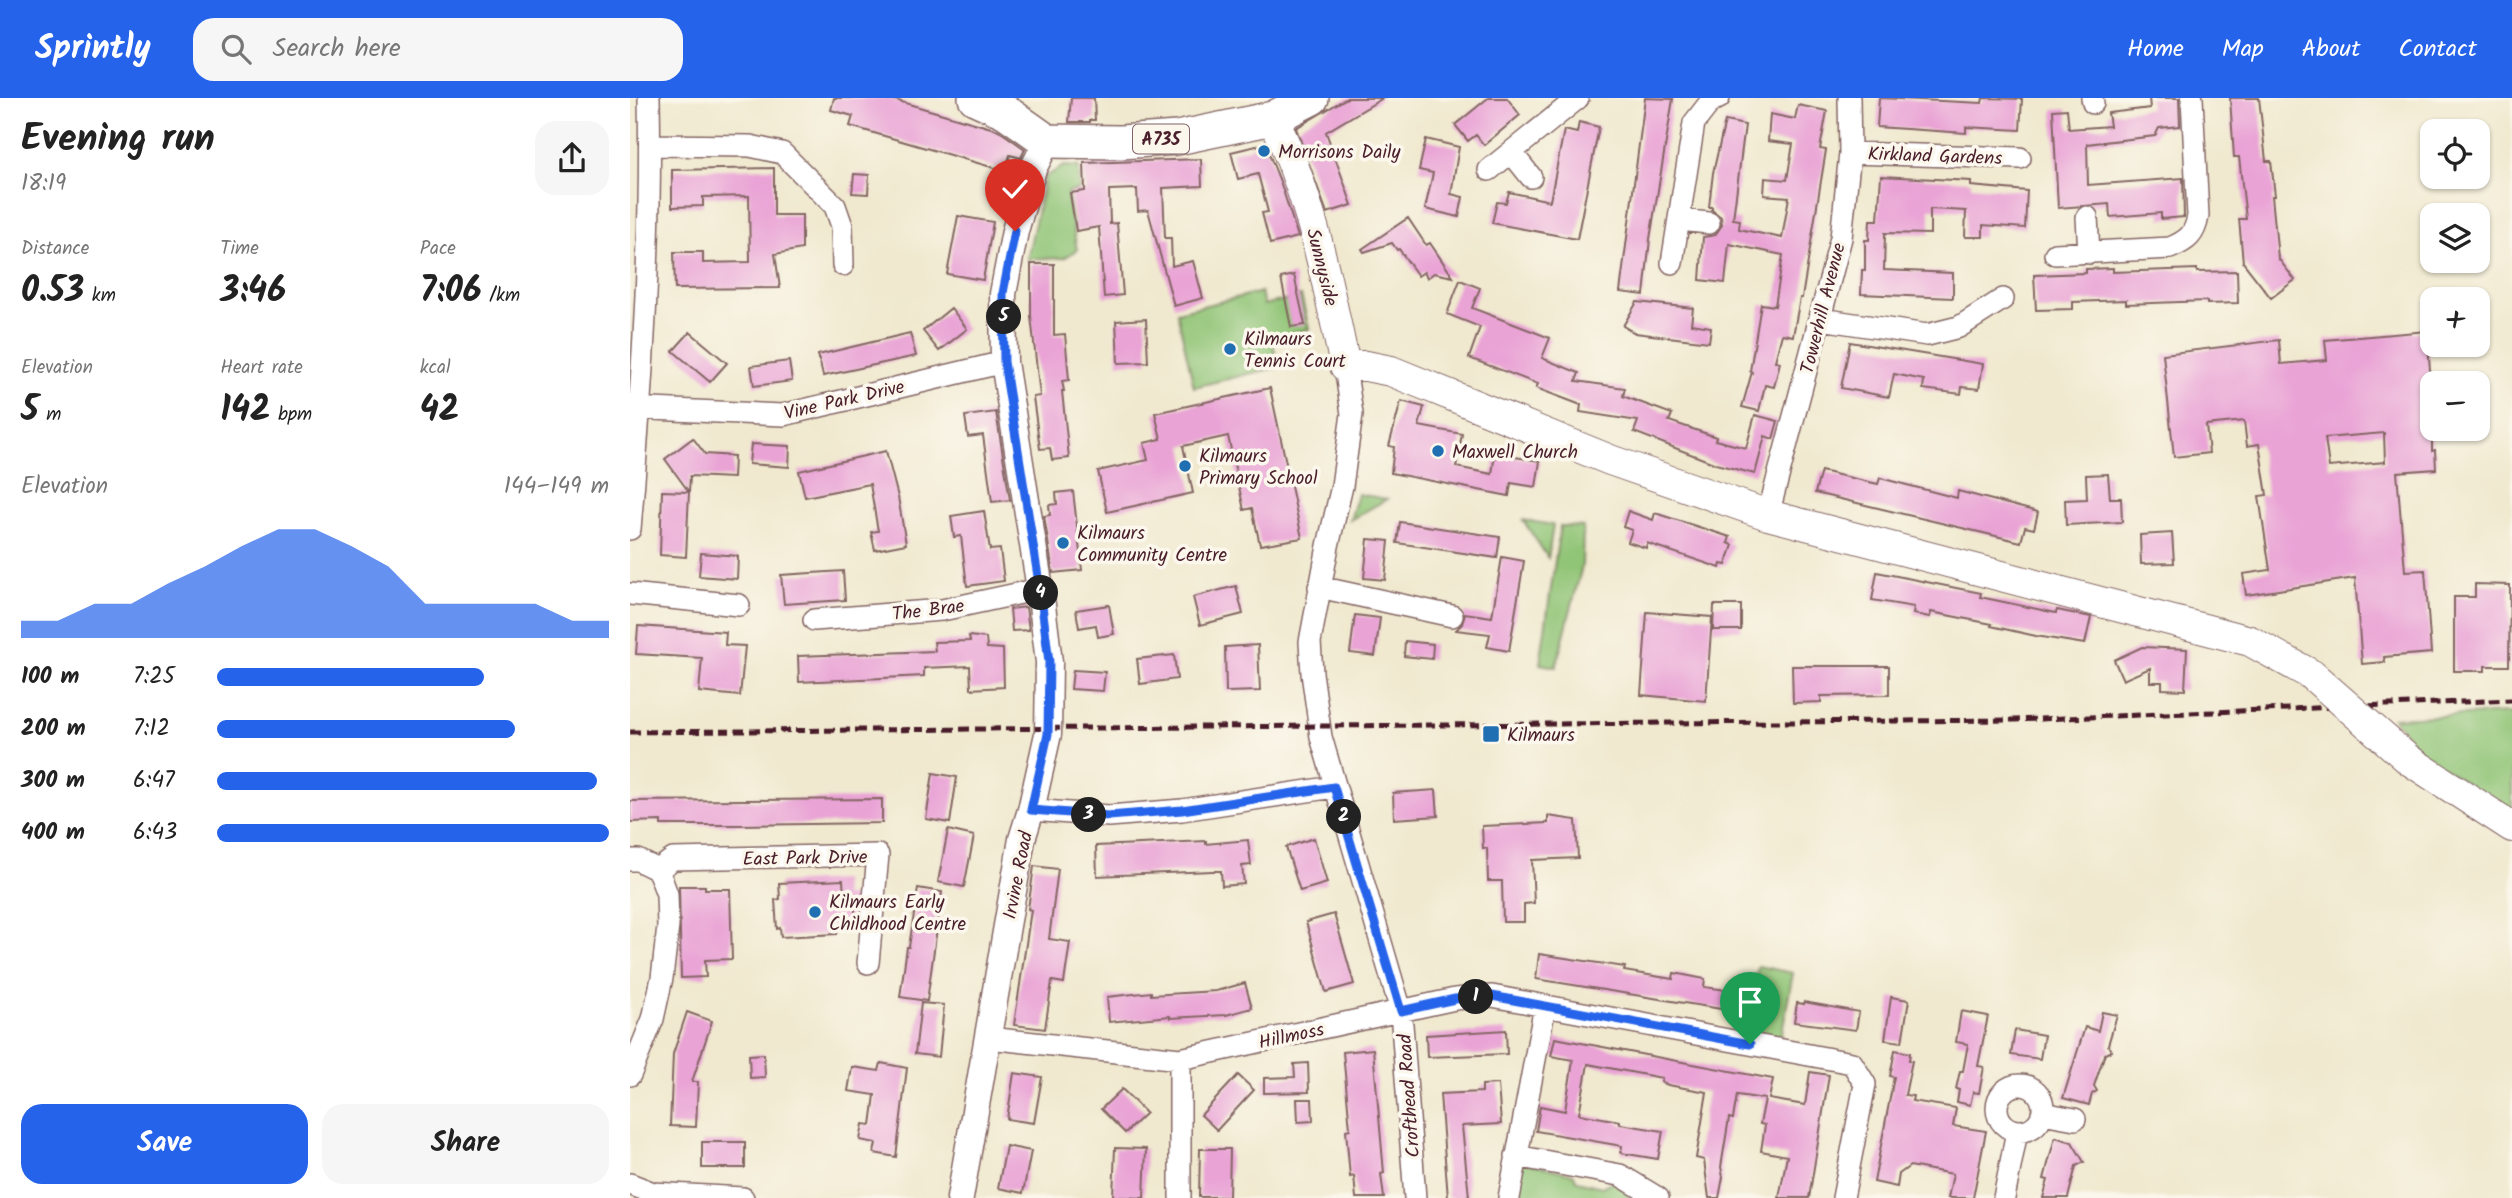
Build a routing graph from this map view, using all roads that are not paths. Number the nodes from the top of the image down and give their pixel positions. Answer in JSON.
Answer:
{"nodes":[{"id":1,"x":649,"y":98,"type":"edge"},
{"id":2,"x":975,"y":98,"type":"edge"},
{"id":3,"x":1312,"y":98,"type":"edge"},
{"id":4,"x":1577,"y":98,"type":"edge"},
{"id":5,"x":1849,"y":98,"type":"edge"},
{"id":6,"x":2192,"y":98,"type":"edge"},
{"id":7,"x":1713,"y":99,"type":"edge"},
{"id":8,"x":1009,"y":105,"type":"edge"},
{"id":9,"x":1273,"y":117,"type":"junction"},
{"id":10,"x":1047,"y":141,"type":"junction"},
{"id":11,"x":650,"y":145,"type":"junction"},
{"id":12,"x":1511,"y":152,"type":"junction"},
{"id":13,"x":1850,"y":153,"type":"junction"},
{"id":14,"x":2020,"y":158,"type":"dead end"},
{"id":15,"x":1489,"y":170,"type":"dead end"},
{"id":16,"x":1531,"y":177,"type":"dead end"},
{"id":17,"x":2087,"y":217,"type":"dead end"},
{"id":18,"x":1679,"y":220,"type":"junction"},
{"id":19,"x":1709,"y":223,"type":"dead end"},
{"id":20,"x":2089,"y":253,"type":"junction"},
{"id":21,"x":2055,"y":254,"type":"dead end"},
{"id":22,"x":1672,"y":263,"type":"dead end"},
{"id":23,"x":843,"y":265,"type":"dead end"},
{"id":24,"x":2003,"y":299,"type":"dead end"},
{"id":25,"x":1821,"y":319,"type":"junction"},
{"id":26,"x":1004,"y":362,"type":"junction"},
{"id":27,"x":1345,"y":366,"type":"junction"},
{"id":28,"x":635,"y":408,"type":"edge"},
{"id":29,"x":1768,"y":514,"type":"junction"},
{"id":30,"x":630,"y":529,"type":"edge"},
{"id":31,"x":1319,"y":587,"type":"junction"},
{"id":32,"x":1040,"y":589,"type":"junction"},
{"id":33,"x":630,"y":594,"type":"edge"},
{"id":34,"x":740,"y":605,"type":"dead end"},
{"id":35,"x":1452,"y":616,"type":"dead end"},
{"id":36,"x":814,"y":620,"type":"dead end"},
{"id":37,"x":1334,"y":787,"type":"junction"},
{"id":38,"x":1031,"y":810,"type":"junction"},
{"id":39,"x":2512,"y":827,"type":"edge"},
{"id":40,"x":630,"y":860,"type":"edge"},
{"id":41,"x":658,"y":870,"type":"junction"},
{"id":42,"x":868,"y":963,"type":"dead end"},
{"id":43,"x":1545,"y":1006,"type":"junction"},
{"id":44,"x":1401,"y":1011,"type":"junction"},
{"id":45,"x":989,"y":1038,"type":"junction"},
{"id":46,"x":1180,"y":1059,"type":"junction"},
{"id":47,"x":630,"y":1075,"type":"edge"},
{"id":48,"x":2042,"y":1112,"type":"junction"},
{"id":49,"x":2075,"y":1119,"type":"dead end"},
{"id":50,"x":2017,"y":1131,"type":"junction"},
{"id":51,"x":1516,"y":1156,"type":"junction"},
{"id":52,"x":630,"y":1184,"type":"edge"},
{"id":53,"x":743,"y":1198,"type":"edge"},
{"id":54,"x":960,"y":1198,"type":"edge"},
{"id":55,"x":1180,"y":1198,"type":"edge"},
{"id":56,"x":1415,"y":1198,"type":"edge"},
{"id":57,"x":1509,"y":1198,"type":"edge"},
{"id":58,"x":1658,"y":1198,"type":"edge"},
{"id":59,"x":1843,"y":1198,"type":"edge"},
{"id":60,"x":2004,"y":1198,"type":"edge"}],
"edges":[{"from":1,"to":11,"type":"street"},
{"from":2,"to":8,"type":"main road"},
{"from":3,"to":9,"type":"main road","number":"A735"},
{"from":4,"to":12,"type":"street"},
{"from":5,"to":13,"type":"street","name":"Towerhill Avenue"},
{"from":6,"to":20,"type":"street"},
{"from":7,"to":18,"type":"street"},
{"from":8,"to":10,"type":"main road"},
{"from":9,"to":10,"type":"main road","number":"A735"},
{"from":9,"to":27,"type":"main road","name":"Sunnyside"},
{"from":10,"to":26,"type":"street","name":"Irvine Road"},
{"from":11,"to":23,"type":"street"},
{"from":11,"to":28,"type":"street"},
{"from":12,"to":15,"type":"street"},
{"from":12,"to":16,"type":"street"},
{"from":13,"to":14,"type":"street","name":"Kirkland Gardens"},
{"from":13,"to":25,"type":"street","name":"Towerhill Avenue"},
{"from":17,"to":20,"type":"street"},
{"from":18,"to":19,"type":"street"},
{"from":18,"to":22,"type":"street"},
{"from":20,"to":21,"type":"street"},
{"from":24,"to":25,"type":"street"},
{"from":25,"to":29,"type":"street","name":"Towerhill Avenue"},
{"from":26,"to":28,"type":"street","name":"Vine Park Drive"},
{"from":26,"to":32,"type":"street","name":"Irvine Road"},
{"from":27,"to":29,"type":"main road"},
{"from":27,"to":31,"type":"street","name":"Sunnyside"},
{"from":28,"to":30,"type":"street"},
{"from":29,"to":39,"type":"main road","bridge":true},
{"from":31,"to":35,"type":"street"},
{"from":31,"to":37,"type":"street","name":"Crofthead Road"},
{"from":32,"to":36,"type":"street","name":"The Brae"},
{"from":32,"to":38,"type":"street","name":"Irvine Road"},
{"from":33,"to":34,"type":"street"},
{"from":37,"to":38,"type":"street"},
{"from":37,"to":44,"type":"street","name":"Crofthead Road"},
{"from":38,"to":45,"type":"street","name":"Irvine Road"},
{"from":40,"to":41,"type":"street"},
{"from":41,"to":42,"type":"street","name":"East Park Drive"},
{"from":41,"to":47,"type":"street"},
{"from":43,"to":44,"type":"street","name":"Hillmoss"},
{"from":43,"to":51,"type":"street"},
{"from":43,"to":59,"type":"street","name":"Hillmoss"},
{"from":44,"to":46,"type":"street","name":"Hillmoss"},
{"from":44,"to":56,"type":"street","name":"Crofthead Road"},
{"from":45,"to":46,"type":"street","name":"Hillmoss"},
{"from":45,"to":54,"type":"street","name":"Irvine Road"},
{"from":46,"to":55,"type":"street"},
{"from":48,"to":49,"type":"street"},
{"from":48,"to":50,"type":"street"},
{"from":48,"to":50,"type":"street"},
{"from":50,"to":60,"type":"street"},
{"from":51,"to":57,"type":"street"},
{"from":51,"to":58,"type":"street"},
{"from":52,"to":53,"type":"street"}]}
